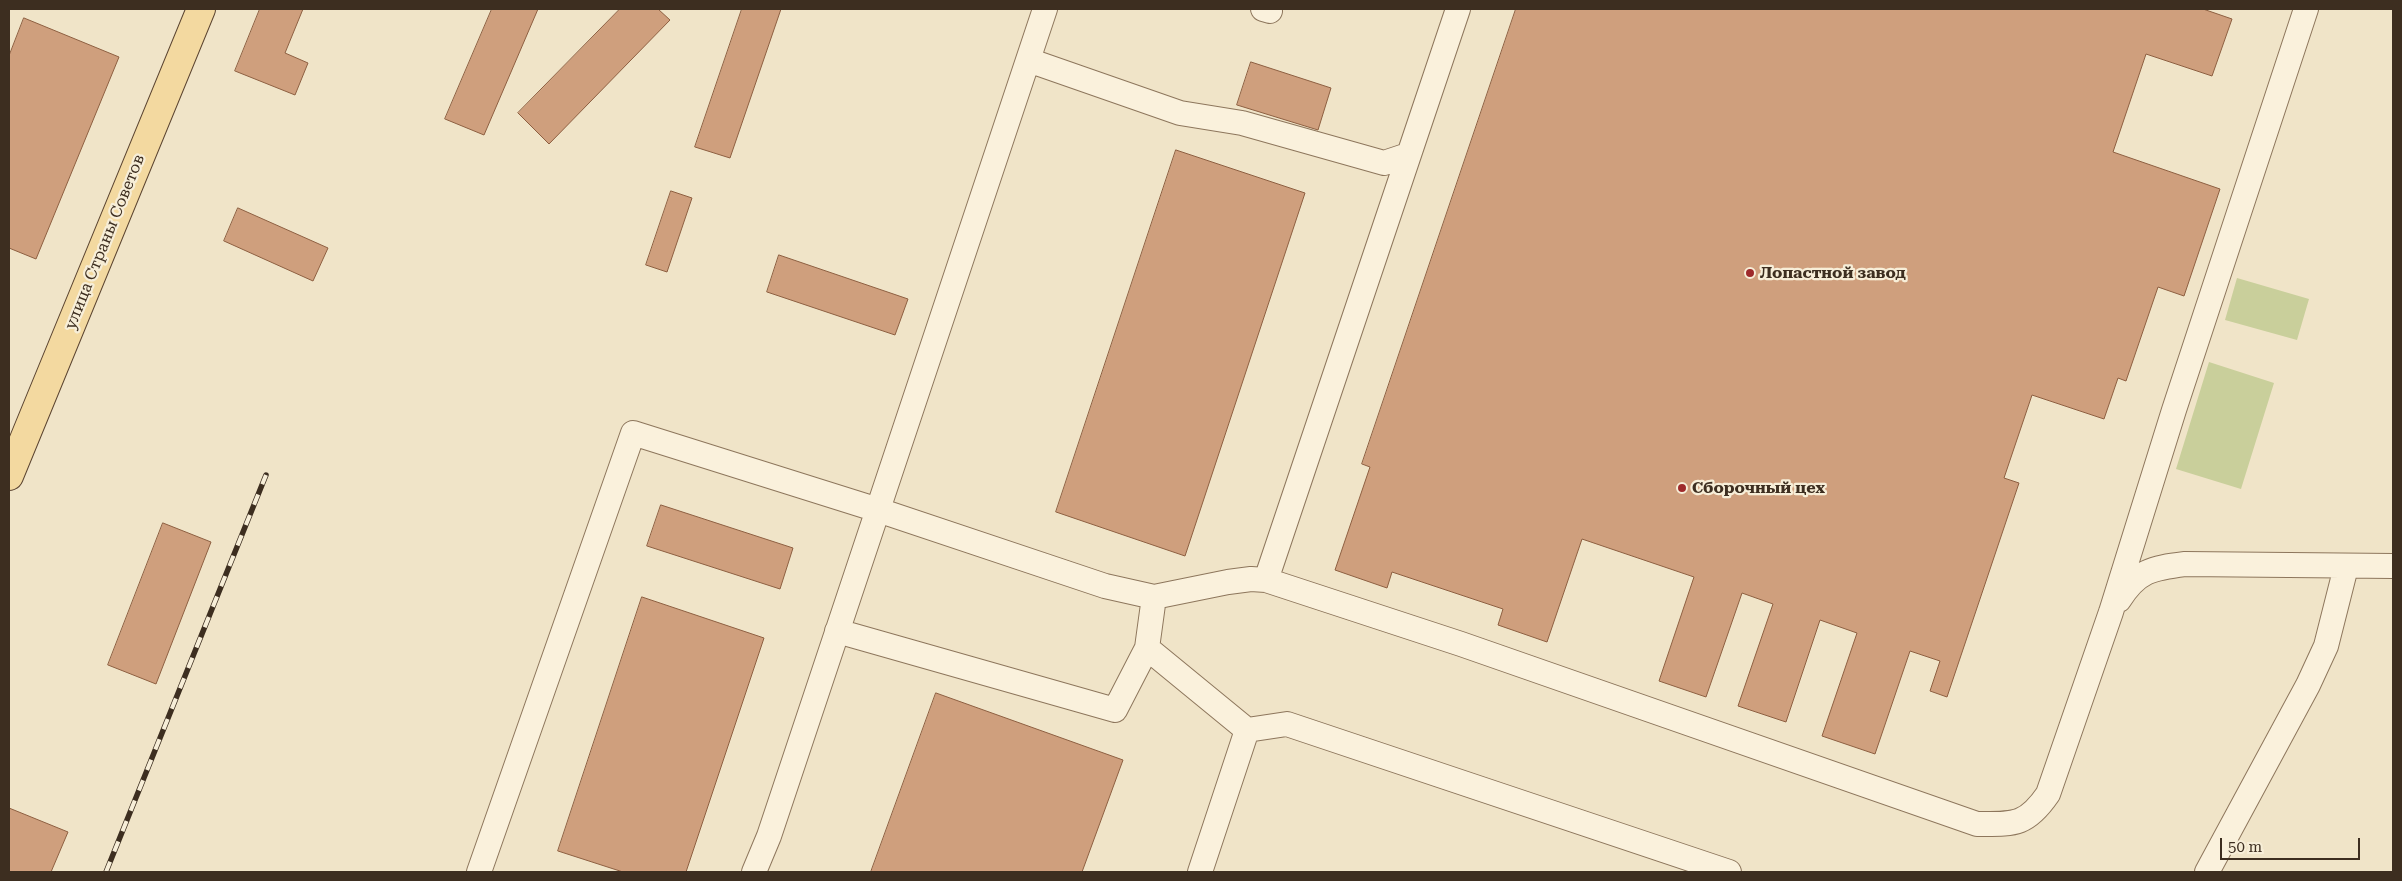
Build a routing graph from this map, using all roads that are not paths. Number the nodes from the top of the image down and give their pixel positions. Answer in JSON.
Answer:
{"nodes":[{"id":1,"x":201,"y":9,"type":"edge"},
{"id":2,"x":1045,"y":9,"type":"edge"},
{"id":3,"x":1458,"y":9,"type":"edge"},
{"id":4,"x":2306,"y":9,"type":"edge"},
{"id":5,"x":1028,"y":60,"type":"junction"},
{"id":6,"x":1408,"y":155,"type":"junction"},
{"id":7,"x":1384,"y":163,"type":"junction"},
{"id":8,"x":1399,"y":184,"type":"junction"},
{"id":9,"x":9,"y":476,"type":"edge"},
{"id":10,"x":878,"y":510,"type":"junction"},
{"id":11,"x":2393,"y":566,"type":"edge"},
{"id":12,"x":2346,"y":567,"type":"junction"},
{"id":13,"x":1266,"y":580,"type":"junction"},
{"id":14,"x":1154,"y":597,"type":"junction"},
{"id":15,"x":2111,"y":612,"type":"junction"},
{"id":16,"x":837,"y":631,"type":"junction"},
{"id":17,"x":1147,"y":648,"type":"junction"},
{"id":18,"x":1247,"y":730,"type":"junction"},
{"id":19,"x":479,"y":872,"type":"edge"},
{"id":20,"x":754,"y":872,"type":"edge"},
{"id":21,"x":1200,"y":872,"type":"edge"},
{"id":22,"x":1729,"y":872,"type":"edge"},
{"id":23,"x":2207,"y":872,"type":"edge"}],
"edges":[{"from":1,"to":9,"type":"main road","name":"улица Страны Советов"},
{"from":2,"to":5,"type":"lane"},
{"from":3,"to":6,"type":"lane"},
{"from":4,"to":15,"type":"lane"},
{"from":5,"to":7,"type":"lane"},
{"from":5,"to":10,"type":"lane"},
{"from":6,"to":7,"type":"lane"},
{"from":6,"to":8,"type":"lane"},
{"from":7,"to":8,"type":"lane"},
{"from":8,"to":13,"type":"lane"},
{"from":10,"to":14,"type":"lane"},
{"from":10,"to":16,"type":"lane"},
{"from":10,"to":19,"type":"lane"},
{"from":11,"to":12,"type":"lane"},
{"from":12,"to":15,"type":"lane"},
{"from":12,"to":23,"type":"lane"},
{"from":13,"to":14,"type":"lane"},
{"from":13,"to":15,"type":"lane"},
{"from":14,"to":17,"type":"lane"},
{"from":16,"to":17,"type":"lane"},
{"from":16,"to":20,"type":"lane"},
{"from":17,"to":18,"type":"lane"},
{"from":18,"to":21,"type":"lane"},
{"from":18,"to":22,"type":"lane"}]}
